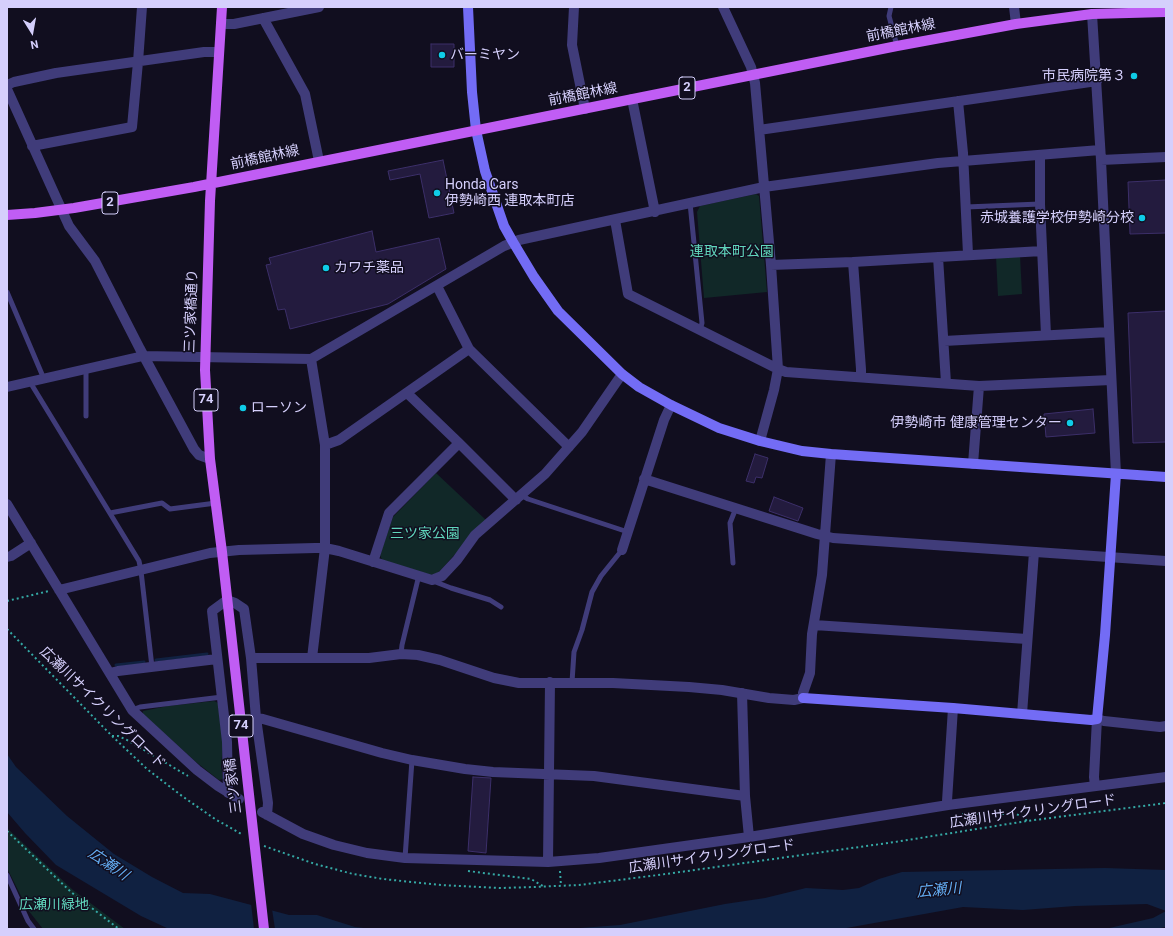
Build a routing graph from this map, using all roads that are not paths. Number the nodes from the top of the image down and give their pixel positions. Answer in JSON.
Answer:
{"nodes":[{"id":1,"x":142,"y":7,"type":"edge"},
{"id":2,"x":222,"y":7,"type":"edge"},
{"id":3,"x":319,"y":7,"type":"edge"},
{"id":4,"x":468,"y":7,"type":"edge"},
{"id":5,"x":574,"y":7,"type":"edge"},
{"id":6,"x":723,"y":7,"type":"edge"},
{"id":7,"x":891,"y":7,"type":"edge"},
{"id":8,"x":1014,"y":7,"type":"edge"},
{"id":9,"x":1092,"y":11,"type":"edge"},
{"id":10,"x":1166,"y":12,"type":"edge"},
{"id":11,"x":263,"y":18,"type":"junction"},
{"id":12,"x":221,"y":24,"type":"junction"},
{"id":13,"x":1016,"y":24,"type":"junction"},
{"id":14,"x":897,"y":46,"type":"junction"},
{"id":15,"x":219,"y":52,"type":"junction"},
{"id":16,"x":138,"y":62,"type":"junction"},
{"id":17,"x":753,"y":75,"type":"junction"},
{"id":18,"x":1097,"y":81,"type":"junction"},
{"id":19,"x":7,"y":85,"type":"edge"},
{"id":20,"x":7,"y":89,"type":"edge"},
{"id":21,"x":632,"y":99,"type":"junction"},
{"id":22,"x":958,"y":101,"type":"junction"},
{"id":23,"x":585,"y":109,"type":"junction"},
{"id":24,"x":476,"y":130,"type":"junction"},
{"id":25,"x":759,"y":130,"type":"junction"},
{"id":26,"x":32,"y":146,"type":"junction"},
{"id":27,"x":1100,"y":155,"type":"junction"},
{"id":28,"x":1040,"y":156,"type":"junction"},
{"id":29,"x":1166,"y":157,"type":"edge"},
{"id":30,"x":319,"y":161,"type":"junction"},
{"id":31,"x":964,"y":161,"type":"junction"},
{"id":32,"x":211,"y":184,"type":"junction"},
{"id":33,"x":764,"y":187,"type":"junction"},
{"id":34,"x":690,"y":203,"type":"junction"},
{"id":35,"x":1040,"y":204,"type":"junction"},
{"id":36,"x":966,"y":207,"type":"junction"},
{"id":37,"x":62,"y":210,"type":"junction"},
{"id":38,"x":655,"y":212,"type":"junction"},
{"id":39,"x":7,"y":215,"type":"edge"},
{"id":40,"x":615,"y":220,"type":"junction"},
{"id":41,"x":513,"y":242,"type":"junction"},
{"id":42,"x":1042,"y":251,"type":"junction"},
{"id":43,"x":968,"y":254,"type":"junction"},
{"id":44,"x":938,"y":257,"type":"junction"},
{"id":45,"x":854,"y":262,"type":"junction"},
{"id":46,"x":772,"y":265,"type":"junction"},
{"id":47,"x":437,"y":286,"type":"junction"},
{"id":48,"x":7,"y":292,"type":"edge"},
{"id":49,"x":700,"y":330,"type":"junction"},
{"id":50,"x":1109,"y":332,"type":"junction"},
{"id":51,"x":1046,"y":335,"type":"junction"},
{"id":52,"x":944,"y":341,"type":"junction"},
{"id":53,"x":469,"y":349,"type":"junction"},
{"id":54,"x":143,"y":356,"type":"junction"},
{"id":55,"x":204,"y":356,"type":"junction"},
{"id":56,"x":311,"y":359,"type":"junction"},
{"id":57,"x":86,"y":369,"type":"junction"},
{"id":58,"x":778,"y":369,"type":"junction"},
{"id":59,"x":622,"y":374,"type":"junction"},
{"id":60,"x":860,"y":377,"type":"junction"},
{"id":61,"x":44,"y":379,"type":"junction"},
{"id":62,"x":1111,"y":380,"type":"junction"},
{"id":63,"x":30,"y":382,"type":"junction"},
{"id":64,"x":946,"y":383,"type":"junction"},
{"id":65,"x":979,"y":386,"type":"junction"},
{"id":66,"x":7,"y":387,"type":"edge"},
{"id":67,"x":407,"y":393,"type":"junction"},
{"id":68,"x":671,"y":405,"type":"junction"},
{"id":69,"x":86,"y":416,"type":"dead end"},
{"id":70,"x":760,"y":441,"type":"junction"},
{"id":71,"x":460,"y":443,"type":"junction"},
{"id":72,"x":325,"y":445,"type":"junction"},
{"id":73,"x":569,"y":447,"type":"junction"},
{"id":74,"x":831,"y":454,"type":"junction"},
{"id":75,"x":210,"y":459,"type":"junction"},
{"id":76,"x":973,"y":464,"type":"junction"},
{"id":77,"x":1116,"y":474,"type":"junction"},
{"id":78,"x":1166,"y":477,"type":"edge"},
{"id":79,"x":644,"y":479,"type":"junction"},
{"id":80,"x":518,"y":498,"type":"junction"},
{"id":81,"x":216,"y":503,"type":"junction"},
{"id":82,"x":7,"y":504,"type":"edge"},
{"id":83,"x":736,"y":508,"type":"junction"},
{"id":84,"x":110,"y":513,"type":"junction"},
{"id":85,"x":628,"y":532,"type":"junction"},
{"id":86,"x":826,"y":536,"type":"junction"},
{"id":87,"x":31,"y":543,"type":"junction"},
{"id":88,"x":325,"y":548,"type":"junction"},
{"id":89,"x":622,"y":550,"type":"joint"},
{"id":90,"x":222,"y":552,"type":"junction"},
{"id":91,"x":1034,"y":552,"type":"junction"},
{"id":92,"x":7,"y":557,"type":"edge"},
{"id":93,"x":1110,"y":557,"type":"junction"},
{"id":94,"x":1166,"y":561,"type":"edge"},
{"id":95,"x":373,"y":562,"type":"junction"},
{"id":96,"x":733,"y":563,"type":"dead end"},
{"id":97,"x":141,"y":571,"type":"junction"},
{"id":98,"x":419,"y":575,"type":"junction"},
{"id":99,"x":432,"y":580,"type":"junction"},
{"id":100,"x":56,"y":590,"type":"junction"},
{"id":101,"x":226,"y":600,"type":"junction"},
{"id":102,"x":501,"y":607,"type":"dead end"},
{"id":103,"x":228,"y":615,"type":"joint"},
{"id":104,"x":814,"y":625,"type":"junction"},
{"id":105,"x":1027,"y":639,"type":"junction"},
{"id":106,"x":401,"y":654,"type":"junction"},
{"id":107,"x":250,"y":658,"type":"junction"},
{"id":108,"x":312,"y":658,"type":"junction"},
{"id":109,"x":217,"y":659,"type":"junction"},
{"id":110,"x":152,"y":667,"type":"junction"},
{"id":111,"x":110,"y":673,"type":"junction"},
{"id":112,"x":550,"y":682,"type":"junction"},
{"id":113,"x":572,"y":682,"type":"junction"},
{"id":114,"x":742,"y":693,"type":"junction"},
{"id":115,"x":222,"y":697,"type":"junction"},
{"id":116,"x":803,"y":698,"type":"junction"},
{"id":117,"x":953,"y":708,"type":"junction"},
{"id":118,"x":132,"y":710,"type":"junction"},
{"id":119,"x":1022,"y":714,"type":"junction"},
{"id":120,"x":256,"y":718,"type":"junction"},
{"id":121,"x":1097,"y":719,"type":"junction"},
{"id":122,"x":1166,"y":726,"type":"edge"},
{"id":123,"x":412,"y":760,"type":"junction"},
{"id":124,"x":549,"y":774,"type":"junction"},
{"id":125,"x":1166,"y":777,"type":"edge"},
{"id":126,"x":1095,"y":786,"type":"junction"},
{"id":127,"x":228,"y":792,"type":"junction"},
{"id":128,"x":745,"y":796,"type":"junction"},
{"id":129,"x":239,"y":799,"type":"dead end"},
{"id":130,"x":948,"y":805,"type":"junction"},
{"id":131,"x":749,"y":837,"type":"junction"},
{"id":132,"x":404,"y":858,"type":"junction"},
{"id":133,"x":548,"y":862,"type":"junction"},
{"id":134,"x":7,"y":875,"type":"edge"},
{"id":135,"x":34,"y":929,"type":"edge"},
{"id":136,"x":264,"y":929,"type":"edge"}],
"edges":[{"from":1,"to":16,"type":"street"},
{"from":2,"to":12,"type":"main road","name":"三ツ家橋通り","number":"74"},
{"from":3,"to":11,"type":"street"},
{"from":4,"to":24,"type":"street"},
{"from":5,"to":23,"type":"street"},
{"from":6,"to":17,"type":"street"},
{"from":7,"to":14,"type":"lane"},
{"from":8,"to":13,"type":"street"},
{"from":9,"to":10,"type":"main road","name":"前橋館林線","number":"2"},
{"from":9,"to":13,"type":"main road","name":"前橋館林線","number":"2"},
{"from":9,"to":18,"type":"street"},
{"from":11,"to":12,"type":"street"},
{"from":11,"to":30,"type":"street"},
{"from":12,"to":15,"type":"main road","name":"三ツ家橋通り","number":"74"},
{"from":13,"to":14,"type":"main road","name":"前橋館林線","number":"2"},
{"from":14,"to":17,"type":"main road","name":"前橋館林線","number":"2"},
{"from":15,"to":16,"type":"street"},
{"from":15,"to":32,"type":"main road","name":"三ツ家橋通り","number":"74"},
{"from":16,"to":19,"type":"street"},
{"from":16,"to":26,"type":"street"},
{"from":17,"to":21,"type":"main road","name":"前橋館林線","number":"2"},
{"from":17,"to":25,"type":"street"},
{"from":18,"to":22,"type":"street"},
{"from":18,"to":27,"type":"street"},
{"from":20,"to":26,"type":"street"},
{"from":21,"to":23,"type":"main road","name":"前橋館林線","number":"2"},
{"from":21,"to":38,"type":"street"},
{"from":22,"to":25,"type":"street"},
{"from":22,"to":31,"type":"street"},
{"from":23,"to":24,"type":"main road","name":"前橋館林線","number":"2"},
{"from":24,"to":30,"type":"main road","name":"前橋館林線","number":"2"},
{"from":24,"to":41,"type":"street"},
{"from":25,"to":33,"type":"street"},
{"from":26,"to":37,"type":"street"},
{"from":27,"to":28,"type":"street"},
{"from":27,"to":29,"type":"street"},
{"from":27,"to":50,"type":"street"},
{"from":28,"to":31,"type":"street"},
{"from":28,"to":35,"type":"street"},
{"from":30,"to":32,"type":"main road","name":"前橋館林線","number":"2"},
{"from":31,"to":33,"type":"street"},
{"from":31,"to":36,"type":"street"},
{"from":32,"to":37,"type":"main road","name":"前橋館林線","number":"2"},
{"from":32,"to":55,"type":"main road","name":"三ツ家橋通り","number":"74"},
{"from":33,"to":34,"type":"street"},
{"from":33,"to":46,"type":"street"},
{"from":34,"to":38,"type":"street"},
{"from":34,"to":49,"type":"lane"},
{"from":35,"to":36,"type":"lane"},
{"from":35,"to":42,"type":"street"},
{"from":36,"to":43,"type":"street"},
{"from":37,"to":39,"type":"main road","name":"前橋館林線","number":"2"},
{"from":37,"to":54,"type":"street"},
{"from":38,"to":40,"type":"street"},
{"from":40,"to":41,"type":"street"},
{"from":40,"to":49,"type":"street"},
{"from":41,"to":47,"type":"street"},
{"from":41,"to":59,"type":"street"},
{"from":42,"to":43,"type":"street"},
{"from":42,"to":51,"type":"street"},
{"from":43,"to":44,"type":"street"},
{"from":44,"to":45,"type":"street"},
{"from":44,"to":52,"type":"street"},
{"from":45,"to":46,"type":"street"},
{"from":45,"to":60,"type":"street"},
{"from":46,"to":58,"type":"street"},
{"from":47,"to":53,"type":"street"},
{"from":47,"to":56,"type":"street"},
{"from":48,"to":61,"type":"lane"},
{"from":49,"to":58,"type":"street"},
{"from":50,"to":51,"type":"street"},
{"from":50,"to":62,"type":"street"},
{"from":51,"to":52,"type":"street"},
{"from":52,"to":64,"type":"street"},
{"from":53,"to":67,"type":"street"},
{"from":53,"to":73,"type":"street"},
{"from":54,"to":55,"type":"street"},
{"from":54,"to":57,"type":"street"},
{"from":54,"to":75,"type":"street"},
{"from":55,"to":56,"type":"street"},
{"from":55,"to":75,"type":"main road","name":"三ツ家橋通り","number":"74"},
{"from":56,"to":72,"type":"street"},
{"from":57,"to":61,"type":"street"},
{"from":57,"to":69,"type":"lane"},
{"from":58,"to":60,"type":"street"},
{"from":58,"to":70,"type":"street"},
{"from":59,"to":68,"type":"street"},
{"from":59,"to":73,"type":"street"},
{"from":60,"to":64,"type":"street"},
{"from":61,"to":63,"type":"street"},
{"from":62,"to":65,"type":"street"},
{"from":62,"to":77,"type":"street"},
{"from":63,"to":66,"type":"street"},
{"from":63,"to":84,"type":"lane"},
{"from":64,"to":65,"type":"street"},
{"from":65,"to":76,"type":"street"},
{"from":67,"to":71,"type":"street"},
{"from":67,"to":72,"type":"street"},
{"from":68,"to":70,"type":"street"},
{"from":68,"to":79,"type":"street"},
{"from":70,"to":74,"type":"street"},
{"from":71,"to":80,"type":"street"},
{"from":71,"to":95,"type":"street"},
{"from":72,"to":88,"type":"street"},
{"from":73,"to":80,"type":"street"},
{"from":74,"to":76,"type":"street"},
{"from":74,"to":86,"type":"street"},
{"from":75,"to":81,"type":"main road","name":"三ツ家橋通り","number":"74"},
{"from":76,"to":77,"type":"street"},
{"from":77,"to":78,"type":"street"},
{"from":77,"to":93,"type":"street"},
{"from":79,"to":83,"type":"street"},
{"from":79,"to":85,"type":"street"},
{"from":80,"to":85,"type":"lane"},
{"from":80,"to":99,"type":"street"},
{"from":81,"to":84,"type":"lane"},
{"from":81,"to":90,"type":"main road","name":"三ツ家橋通り","number":"74"},
{"from":82,"to":87,"type":"street"},
{"from":83,"to":86,"type":"street"},
{"from":83,"to":96,"type":"lane"},
{"from":84,"to":97,"type":"lane"},
{"from":85,"to":89,"type":"street"},
{"from":86,"to":91,"type":"street"},
{"from":86,"to":104,"type":"street"},
{"from":87,"to":92,"type":"street"},
{"from":87,"to":100,"type":"street"},
{"from":88,"to":90,"type":"street"},
{"from":88,"to":95,"type":"street"},
{"from":88,"to":108,"type":"street"},
{"from":89,"to":113,"type":"lane"},
{"from":90,"to":97,"type":"street"},
{"from":90,"to":101,"type":"main road","name":"三ツ家橋通り","number":"74"},
{"from":91,"to":93,"type":"street"},
{"from":91,"to":105,"type":"street"},
{"from":93,"to":94,"type":"street"},
{"from":93,"to":121,"type":"street"},
{"from":95,"to":98,"type":"street"},
{"from":97,"to":100,"type":"street"},
{"from":97,"to":110,"type":"lane"},
{"from":98,"to":99,"type":"street"},
{"from":98,"to":106,"type":"lane"},
{"from":99,"to":102,"type":"lane"},
{"from":100,"to":111,"type":"street"},
{"from":101,"to":103,"type":"main road","name":"三ツ家橋通り","number":"74"},
{"from":101,"to":107,"type":"street"},
{"from":101,"to":109,"type":"street"},
{"from":103,"to":136,"type":"main road","name":"三ツ家橋","number":"74"},
{"from":104,"to":105,"type":"street"},
{"from":104,"to":116,"type":"street"},
{"from":105,"to":119,"type":"street"},
{"from":106,"to":108,"type":"street"},
{"from":106,"to":112,"type":"street"},
{"from":107,"to":108,"type":"street"},
{"from":107,"to":120,"type":"street"},
{"from":109,"to":110,"type":"street"},
{"from":109,"to":115,"type":"street"},
{"from":110,"to":111,"type":"street"},
{"from":111,"to":118,"type":"street"},
{"from":112,"to":113,"type":"street"},
{"from":112,"to":124,"type":"street"},
{"from":113,"to":114,"type":"street"},
{"from":114,"to":116,"type":"street"},
{"from":114,"to":128,"type":"street"},
{"from":115,"to":118,"type":"lane"},
{"from":115,"to":127,"type":"street"},
{"from":116,"to":117,"type":"street"},
{"from":117,"to":119,"type":"street"},
{"from":117,"to":130,"type":"street"},
{"from":118,"to":127,"type":"street"},
{"from":119,"to":121,"type":"street"},
{"from":120,"to":123,"type":"street"},
{"from":120,"to":132,"type":"street"},
{"from":121,"to":122,"type":"street"},
{"from":121,"to":126,"type":"street"},
{"from":123,"to":124,"type":"street"},
{"from":123,"to":132,"type":"lane"},
{"from":124,"to":128,"type":"street"},
{"from":124,"to":133,"type":"street"},
{"from":125,"to":126,"type":"street"},
{"from":126,"to":130,"type":"street"},
{"from":127,"to":129,"type":"street"},
{"from":128,"to":131,"type":"street"},
{"from":130,"to":131,"type":"street"},
{"from":131,"to":133,"type":"street"},
{"from":132,"to":133,"type":"street"},
{"from":134,"to":135,"type":"lane"}]}
